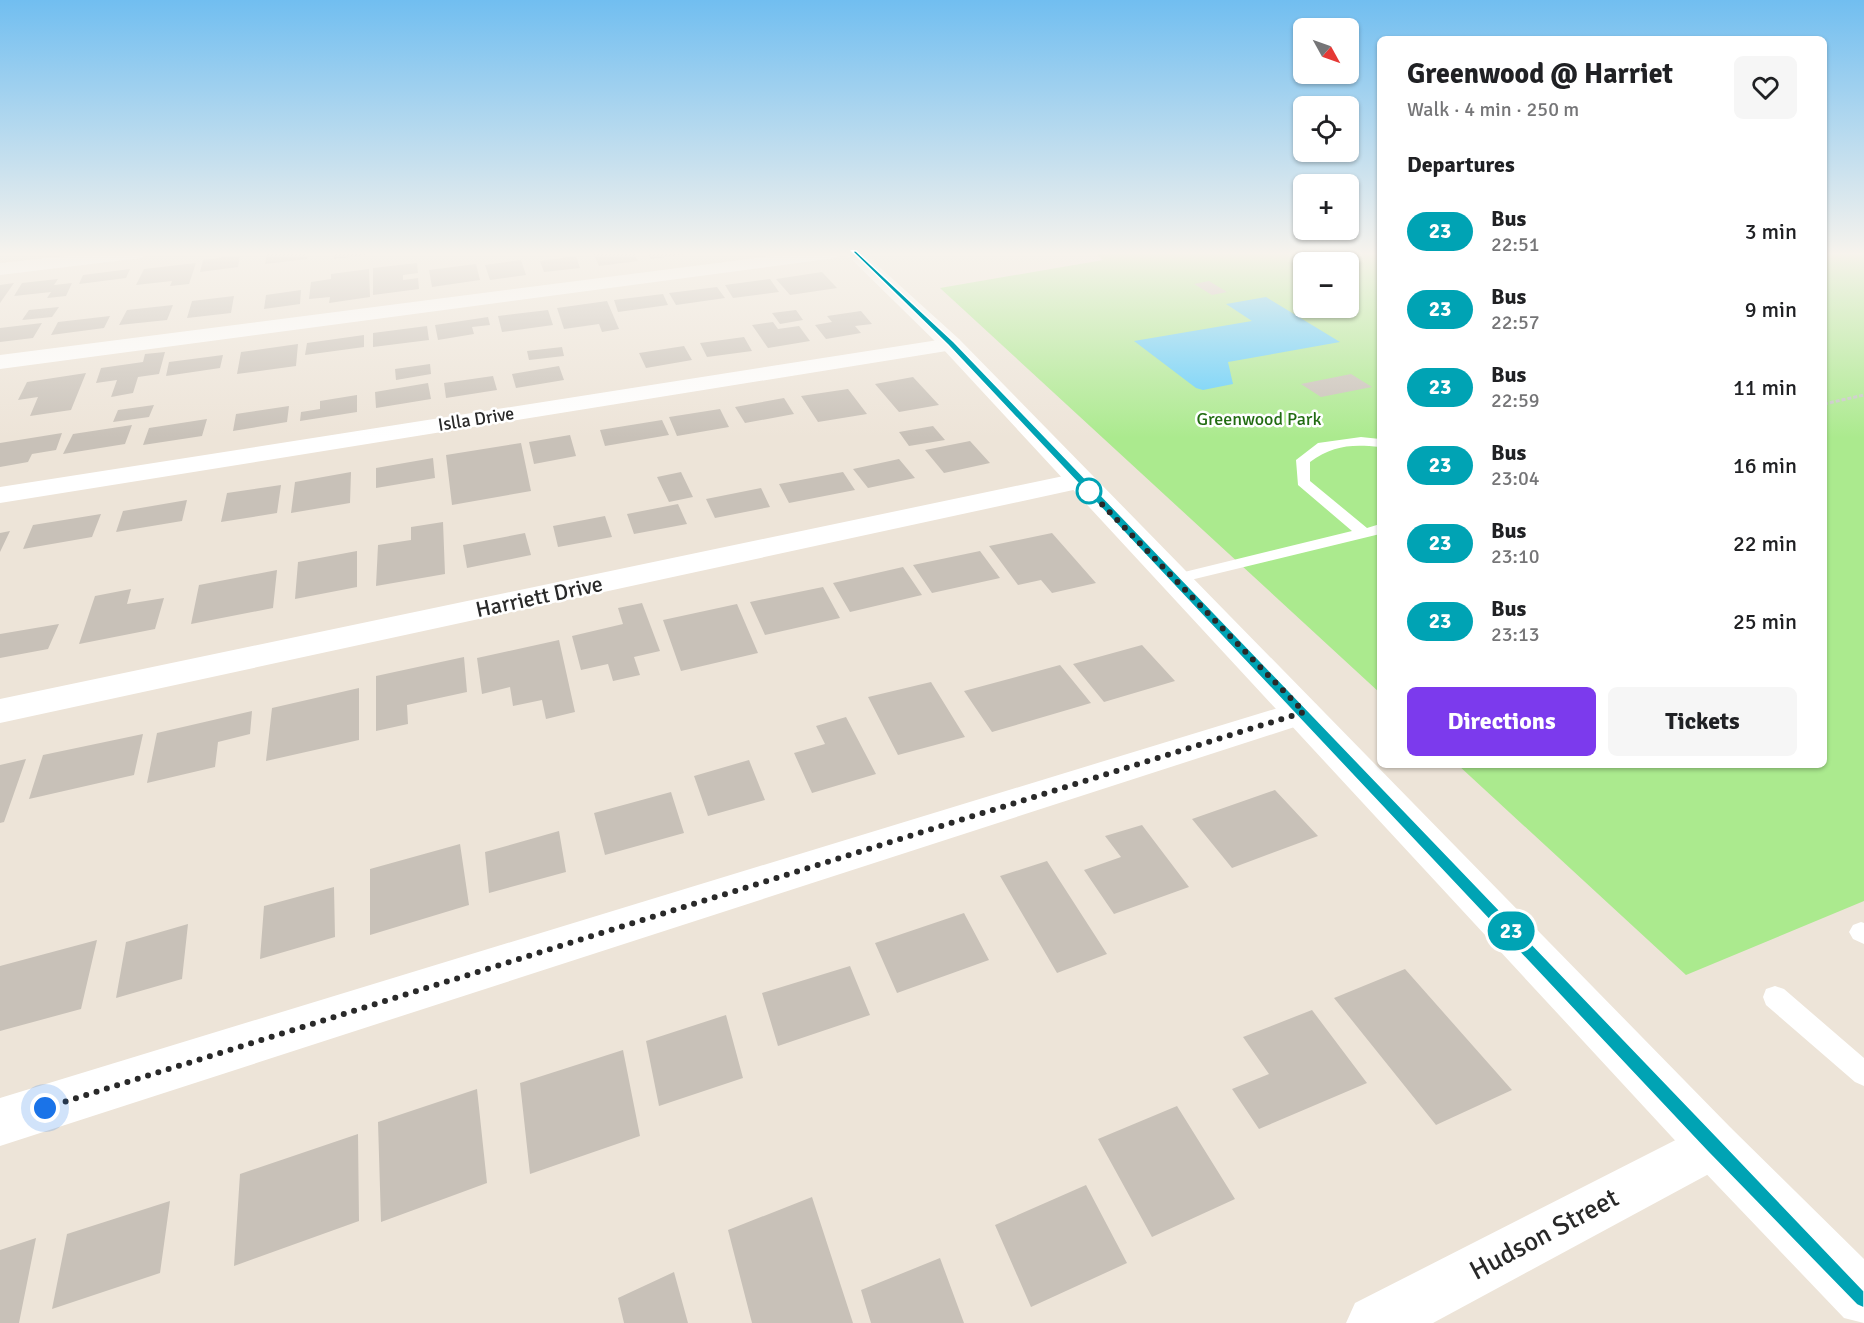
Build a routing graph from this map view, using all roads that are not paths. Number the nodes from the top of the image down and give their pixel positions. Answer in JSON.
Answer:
{"nodes":[{"id":1,"x":362,"y":315,"type":"edge"},
{"id":2,"x":920,"y":315,"type":"edge"},
{"id":3,"x":951,"y":344,"type":"junction"},
{"id":4,"x":0,"y":362,"type":"edge"},
{"id":5,"x":1377,"y":443,"type":"edge"},
{"id":6,"x":1078,"y":481,"type":"junction"},
{"id":7,"x":0,"y":495,"type":"edge"},
{"id":8,"x":1377,"y":530,"type":"edge"},
{"id":9,"x":1364,"y":533,"type":"junction"},
{"id":10,"x":1174,"y":579,"type":"junction"},
{"id":11,"x":0,"y":711,"type":"edge"},
{"id":12,"x":1304,"y":712,"type":"junction"},
{"id":13,"x":1774,"y":997,"type":"dead end"},
{"id":14,"x":1864,"y":1074,"type":"edge"},
{"id":15,"x":0,"y":1122,"type":"edge"},
{"id":16,"x":1713,"y":1145,"type":"junction"},
{"id":17,"x":1864,"y":1298,"type":"edge"},
{"id":18,"x":1375,"y":1323,"type":"edge"}],
"edges":[{"from":1,"to":4,"type":"street"},
{"from":2,"to":3,"type":"street"},
{"from":3,"to":6,"type":"street"},
{"from":3,"to":7,"type":"street","name":"Islla Drive"},
{"from":5,"to":9,"type":"lane"},
{"from":6,"to":10,"type":"street"},
{"from":6,"to":11,"type":"street","name":"Harriett Drive"},
{"from":8,"to":9,"type":"lane"},
{"from":9,"to":10,"type":"lane"},
{"from":10,"to":12,"type":"street"},
{"from":12,"to":15,"type":"street"},
{"from":12,"to":16,"type":"street"},
{"from":13,"to":14,"type":"lane"},
{"from":16,"to":17,"type":"street"},
{"from":16,"to":18,"type":"street","name":"Hudson Street"}]}
